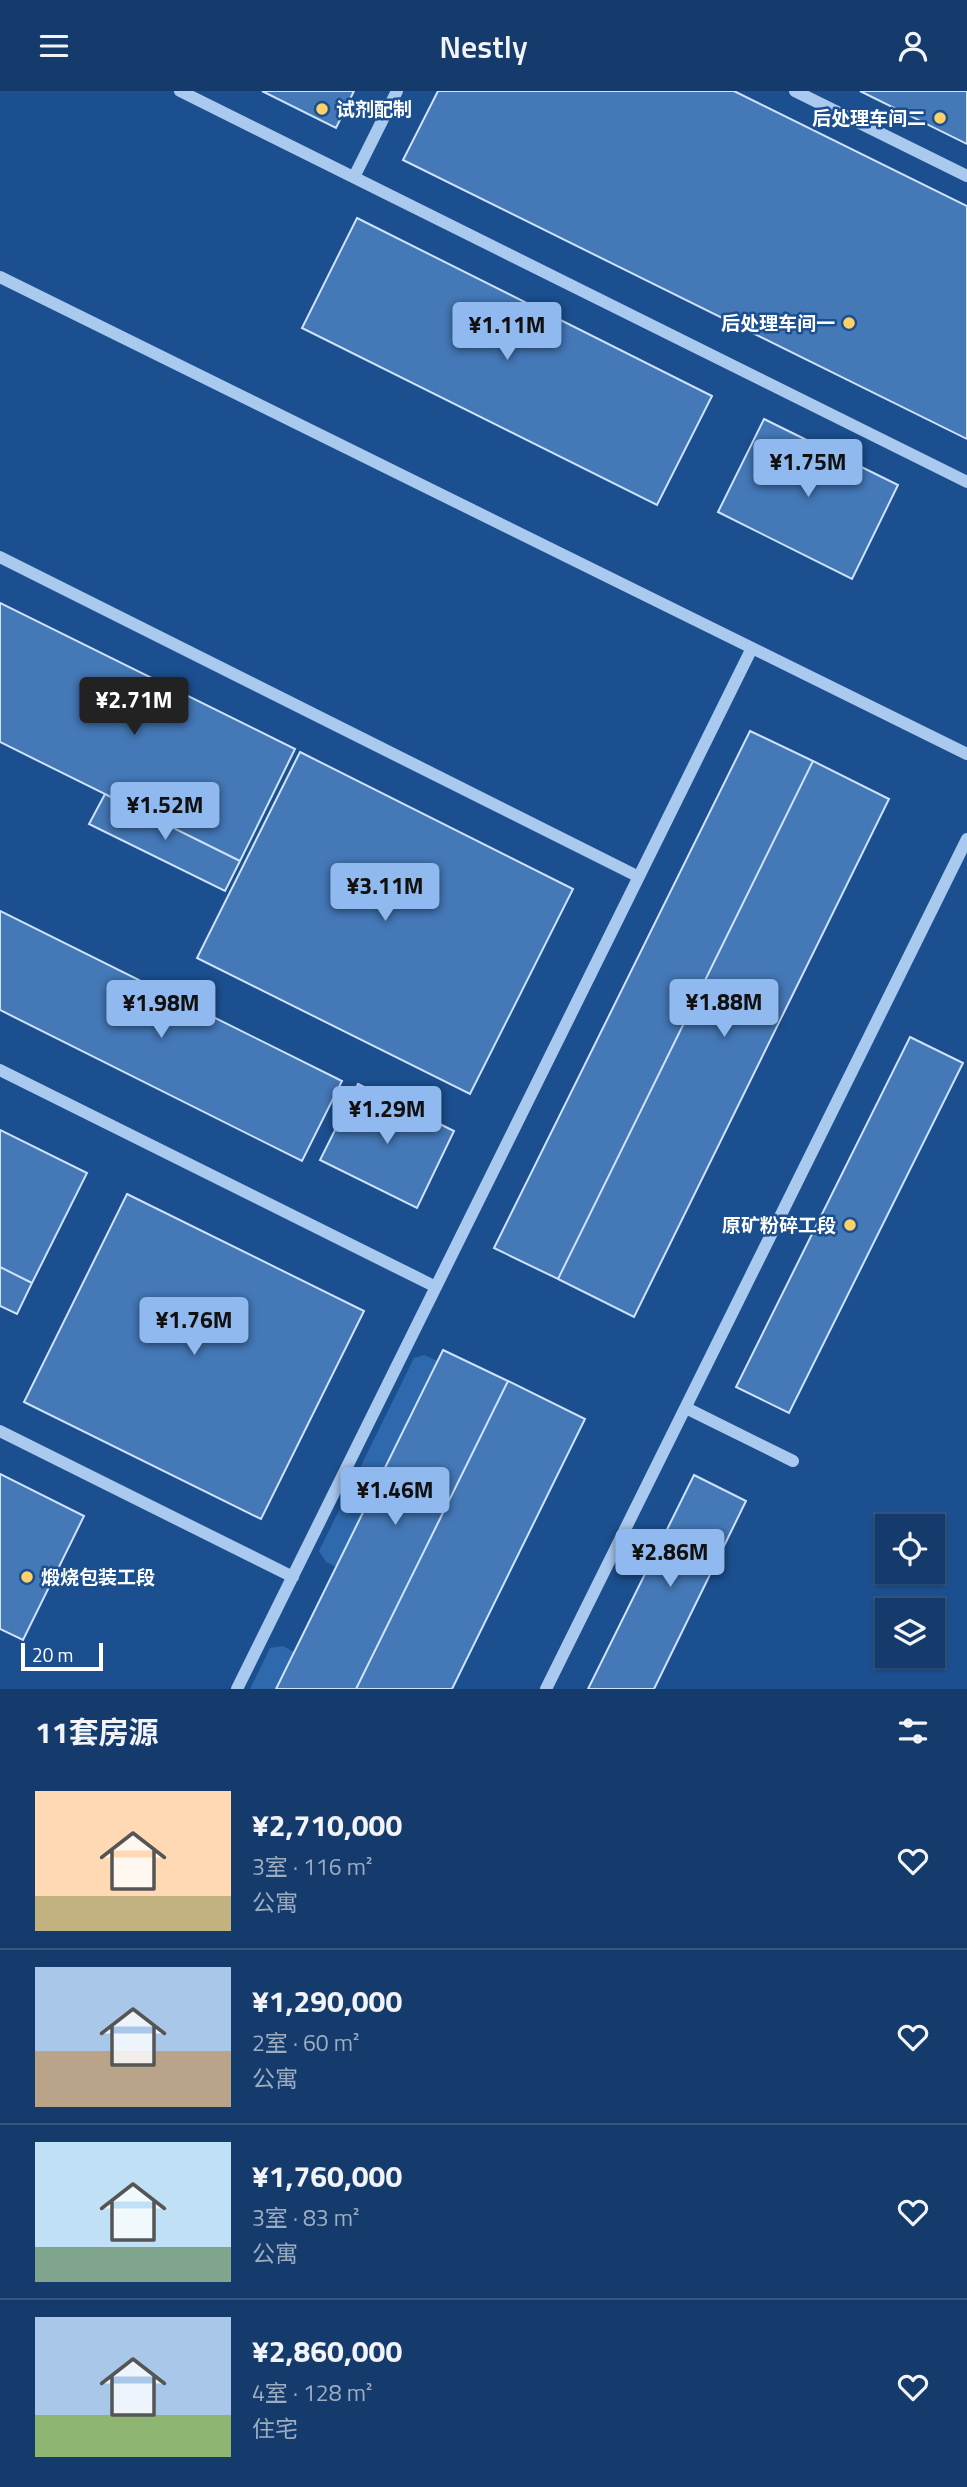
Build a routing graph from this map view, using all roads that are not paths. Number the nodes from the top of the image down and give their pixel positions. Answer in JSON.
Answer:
{"nodes":[{"id":1,"x":180,"y":91,"type":"edge"},
{"id":2,"x":397,"y":91,"type":"edge"},
{"id":3,"x":796,"y":91,"type":"edge"},
{"id":4,"x":967,"y":176,"type":"edge"},
{"id":5,"x":354,"y":177,"type":"junction"},
{"id":6,"x":0,"y":277,"type":"edge"},
{"id":7,"x":967,"y":482,"type":"edge"},
{"id":8,"x":0,"y":557,"type":"edge"},
{"id":9,"x":752,"y":648,"type":"junction"},
{"id":10,"x":967,"y":754,"type":"edge"},
{"id":11,"x":967,"y":839,"type":"edge"},
{"id":12,"x":637,"y":876,"type":"junction"},
{"id":13,"x":0,"y":1070,"type":"edge"},
{"id":14,"x":436,"y":1287,"type":"junction"},
{"id":15,"x":686,"y":1408,"type":"junction"},
{"id":16,"x":0,"y":1431,"type":"edge"},
{"id":17,"x":793,"y":1461,"type":"dead end"},
{"id":18,"x":293,"y":1577,"type":"junction"},
{"id":19,"x":237,"y":1689,"type":"edge"},
{"id":20,"x":546,"y":1689,"type":"edge"}],
"edges":[{"from":1,"to":5,"type":"lane"},
{"from":2,"to":5,"type":"lane"},
{"from":3,"to":4,"type":"lane"},
{"from":5,"to":7,"type":"lane"},
{"from":6,"to":9,"type":"lane"},
{"from":8,"to":12,"type":"lane"},
{"from":9,"to":10,"type":"lane"},
{"from":9,"to":12,"type":"lane"},
{"from":11,"to":15,"type":"lane"},
{"from":12,"to":14,"type":"lane"},
{"from":13,"to":14,"type":"lane"},
{"from":14,"to":18,"type":"lane"},
{"from":15,"to":17,"type":"lane"},
{"from":15,"to":20,"type":"lane"},
{"from":16,"to":18,"type":"lane"},
{"from":18,"to":19,"type":"lane"}]}
